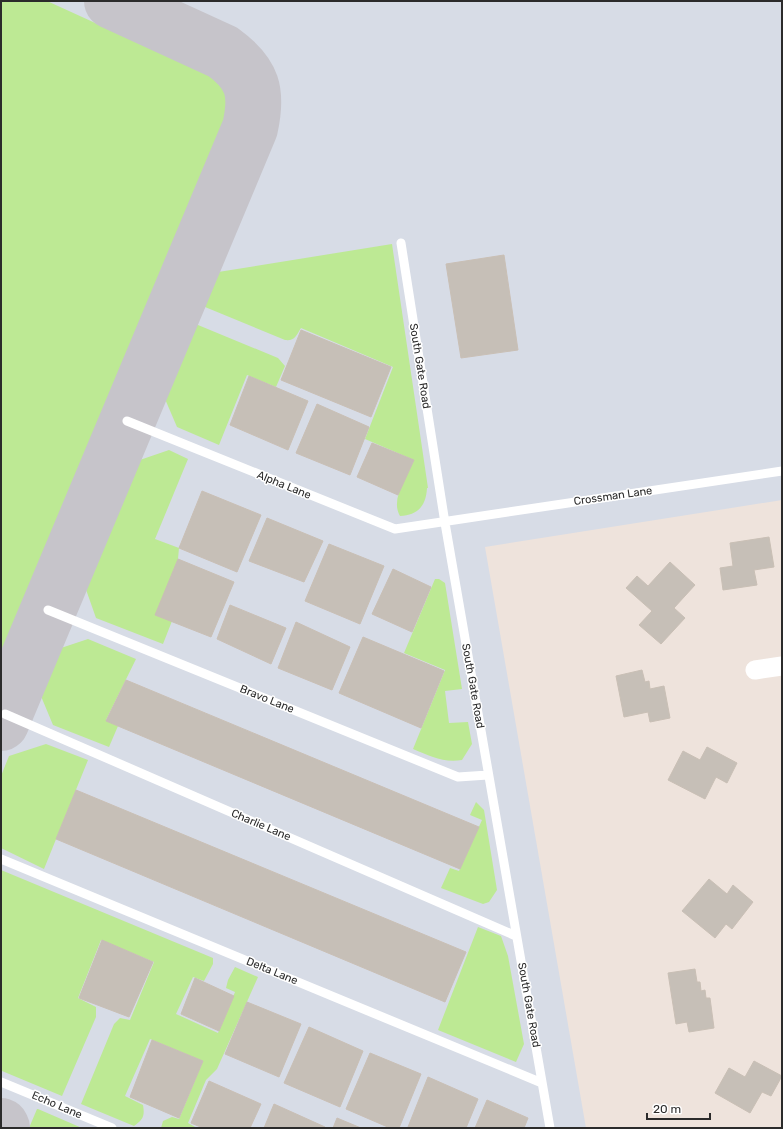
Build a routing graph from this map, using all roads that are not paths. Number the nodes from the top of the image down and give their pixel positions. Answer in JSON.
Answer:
{"nodes":[{"id":1,"x":401,"y":243,"type":"dead end"},
{"id":2,"x":127,"y":421,"type":"dead end"},
{"id":3,"x":782,"y":471,"type":"edge"},
{"id":4,"x":445,"y":523,"type":"junction"},
{"id":5,"x":48,"y":610,"type":"dead end"},
{"id":6,"x":782,"y":666,"type":"edge"},
{"id":7,"x":754,"y":670,"type":"dead end"},
{"id":8,"x":5,"y":714,"type":"dead end"},
{"id":9,"x":488,"y":775,"type":"junction"},
{"id":10,"x":1,"y":859,"type":"edge"},
{"id":11,"x":516,"y":936,"type":"junction"},
{"id":12,"x":1,"y":1082,"type":"edge"},
{"id":13,"x":542,"y":1083,"type":"junction"},
{"id":14,"x":112,"y":1128,"type":"edge"},
{"id":15,"x":550,"y":1128,"type":"edge"}],
"edges":[{"from":1,"to":4,"type":"lane","name":"South Gate Road"},
{"from":2,"to":4,"type":"lane","name":"Alpha Lane"},
{"from":3,"to":4,"type":"lane","name":"Crossman Lane"},
{"from":4,"to":9,"type":"lane","name":"South Gate Road"},
{"from":5,"to":9,"type":"lane","name":"Bravo Lane"},
{"from":6,"to":7,"type":"street"},
{"from":8,"to":11,"type":"lane","name":"Charlie Lane"},
{"from":9,"to":11,"type":"lane","name":"South Gate Road"},
{"from":10,"to":13,"type":"lane","name":"Delta Lane"},
{"from":11,"to":13,"type":"lane","name":"South Gate Road"},
{"from":12,"to":14,"type":"lane","name":"Echo Lane"},
{"from":13,"to":15,"type":"lane","name":"South Gate Road"}]}
